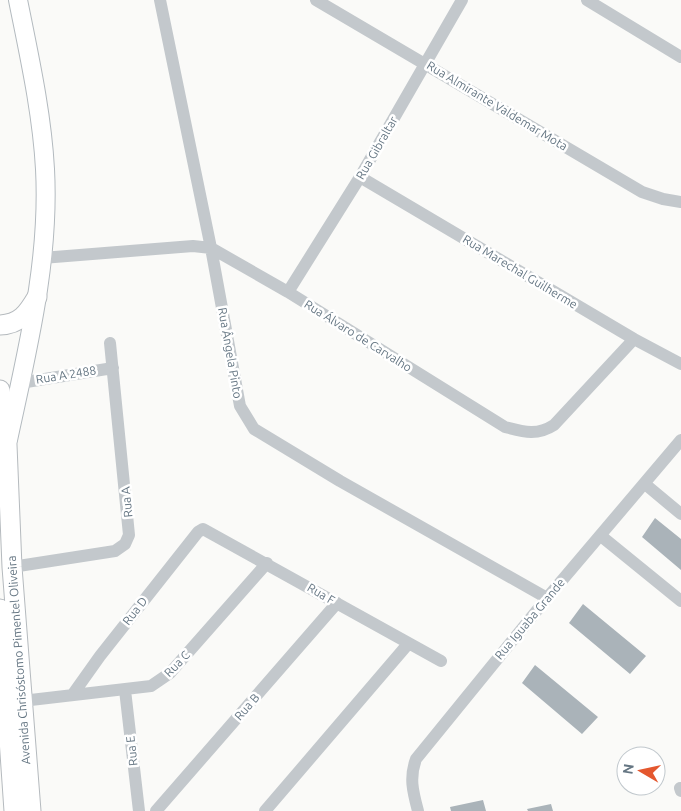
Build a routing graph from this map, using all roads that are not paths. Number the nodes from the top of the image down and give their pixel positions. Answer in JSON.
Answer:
{"nodes":[{"id":1,"x":18,"y":0,"type":"edge"},
{"id":2,"x":160,"y":0,"type":"edge"},
{"id":3,"x":316,"y":0,"type":"edge"},
{"id":4,"x":462,"y":0,"type":"edge"},
{"id":5,"x":587,"y":0,"type":"edge"},
{"id":6,"x":681,"y":57,"type":"edge"},
{"id":7,"x":426,"y":64,"type":"junction"},
{"id":8,"x":360,"y":177,"type":"junction"},
{"id":9,"x":681,"y":202,"type":"edge"},
{"id":10,"x":211,"y":248,"type":"junction"},
{"id":11,"x":42,"y":258,"type":"junction"},
{"id":12,"x":288,"y":292,"type":"junction"},
{"id":13,"x":37,"y":297,"type":"junction"},
{"id":14,"x":0,"y":325,"type":"edge"},
{"id":15,"x":634,"y":339,"type":"junction"},
{"id":16,"x":110,"y":343,"type":"dead end"},
{"id":17,"x":681,"y":364,"type":"edge"},
{"id":18,"x":113,"y":368,"type":"junction"},
{"id":19,"x":20,"y":383,"type":"junction"},
{"id":20,"x":0,"y":390,"type":"edge"},
{"id":21,"x":681,"y":440,"type":"edge"},
{"id":22,"x":7,"y":446,"type":"junction"},
{"id":23,"x":645,"y":484,"type":"junction"},
{"id":24,"x":681,"y":514,"type":"edge"},
{"id":25,"x":201,"y":530,"type":"joint"},
{"id":26,"x":601,"y":536,"type":"junction"},
{"id":27,"x":267,"y":563,"type":"junction"},
{"id":28,"x":12,"y":567,"type":"junction"},
{"id":29,"x":547,"y":598,"type":"junction"},
{"id":30,"x":681,"y":600,"type":"edge"},
{"id":31,"x":337,"y":603,"type":"junction"},
{"id":32,"x":0,"y":609,"type":"edge"},
{"id":33,"x":408,"y":644,"type":"junction"},
{"id":34,"x":441,"y":661,"type":"dead end"},
{"id":35,"x":2,"y":665,"type":"edge"},
{"id":36,"x":125,"y":690,"type":"junction"},
{"id":37,"x":73,"y":694,"type":"junction"},
{"id":38,"x":22,"y":701,"type":"junction"},
{"id":39,"x":14,"y":811,"type":"edge"},
{"id":40,"x":30,"y":811,"type":"edge"},
{"id":41,"x":139,"y":811,"type":"edge"},
{"id":42,"x":156,"y":811,"type":"edge"},
{"id":43,"x":265,"y":811,"type":"edge"},
{"id":44,"x":418,"y":811,"type":"edge"}],
"edges":[{"from":1,"to":11,"type":"main road"},
{"from":2,"to":10,"type":"street","name":"Rua Ângela Pinto"},
{"from":3,"to":7,"type":"street","name":"Rua Almirante Valdemar Mota"},
{"from":4,"to":7,"type":"street","name":"Rua Gibraltar"},
{"from":5,"to":6,"type":"street"},
{"from":7,"to":8,"type":"street","name":"Rua Gibraltar"},
{"from":7,"to":9,"type":"street","name":"Rua Almirante Valdemar Mota"},
{"from":8,"to":12,"type":"street","name":"Rua Gibraltar"},
{"from":8,"to":15,"type":"street","name":"Rua Marechal Guilherme"},
{"from":10,"to":11,"type":"street","name":"Rua Álvaro de Carvalho"},
{"from":10,"to":12,"type":"street","name":"Rua Álvaro de Carvalho"},
{"from":10,"to":29,"type":"street","name":"Rua Ângela Pinto"},
{"from":11,"to":13,"type":"main road"},
{"from":12,"to":15,"type":"street","name":"Rua Álvaro de Carvalho"},
{"from":13,"to":14,"type":"main road"},
{"from":13,"to":19,"type":"main road"},
{"from":15,"to":17,"type":"street","name":"Rua Marechal Guilherme"},
{"from":16,"to":18,"type":"street","name":"Rua A"},
{"from":18,"to":19,"type":"street","name":"Rua A 2488"},
{"from":18,"to":28,"type":"street","name":"Rua A"},
{"from":19,"to":22,"type":"main road"},
{"from":20,"to":22,"type":"main road","name":"Avenida Chrisóstomo Pimentel Oliveira"},
{"from":21,"to":23,"type":"street","name":"Rua Iguaba Grande"},
{"from":22,"to":28,"type":"main road","name":"Avenida Chrisóstomo Pimentel Oliveira"},
{"from":23,"to":24,"type":"street"},
{"from":23,"to":26,"type":"street","name":"Rua Iguaba Grande"},
{"from":25,"to":27,"type":"street","name":"Rua F"},
{"from":25,"to":37,"type":"street","name":"Rua D"},
{"from":26,"to":29,"type":"street","name":"Rua Iguaba Grande"},
{"from":26,"to":30,"type":"street"},
{"from":27,"to":31,"type":"street","name":"Rua F"},
{"from":27,"to":36,"type":"street","name":"Rua C"},
{"from":28,"to":38,"type":"main road","name":"Avenida Chrisóstomo Pimentel Oliveira"},
{"from":29,"to":44,"type":"street","name":"Rua Iguaba Grande"},
{"from":31,"to":33,"type":"street","name":"Rua F"},
{"from":31,"to":42,"type":"street","name":"Rua B"},
{"from":32,"to":35,"type":"main road","name":"Avenida Chrisóstomo Pimentel Oliveira"},
{"from":33,"to":34,"type":"street","name":"Rua F"},
{"from":33,"to":43,"type":"street"},
{"from":35,"to":39,"type":"main road","name":"Avenida Chrisóstomo Pimentel Oliveira"},
{"from":36,"to":37,"type":"street","name":"Rua C"},
{"from":36,"to":41,"type":"street","name":"Rua E"},
{"from":37,"to":38,"type":"street","name":"Rua C"},
{"from":38,"to":40,"type":"main road","name":"Avenida Chrisóstomo Pimentel Oliveira"}]}
